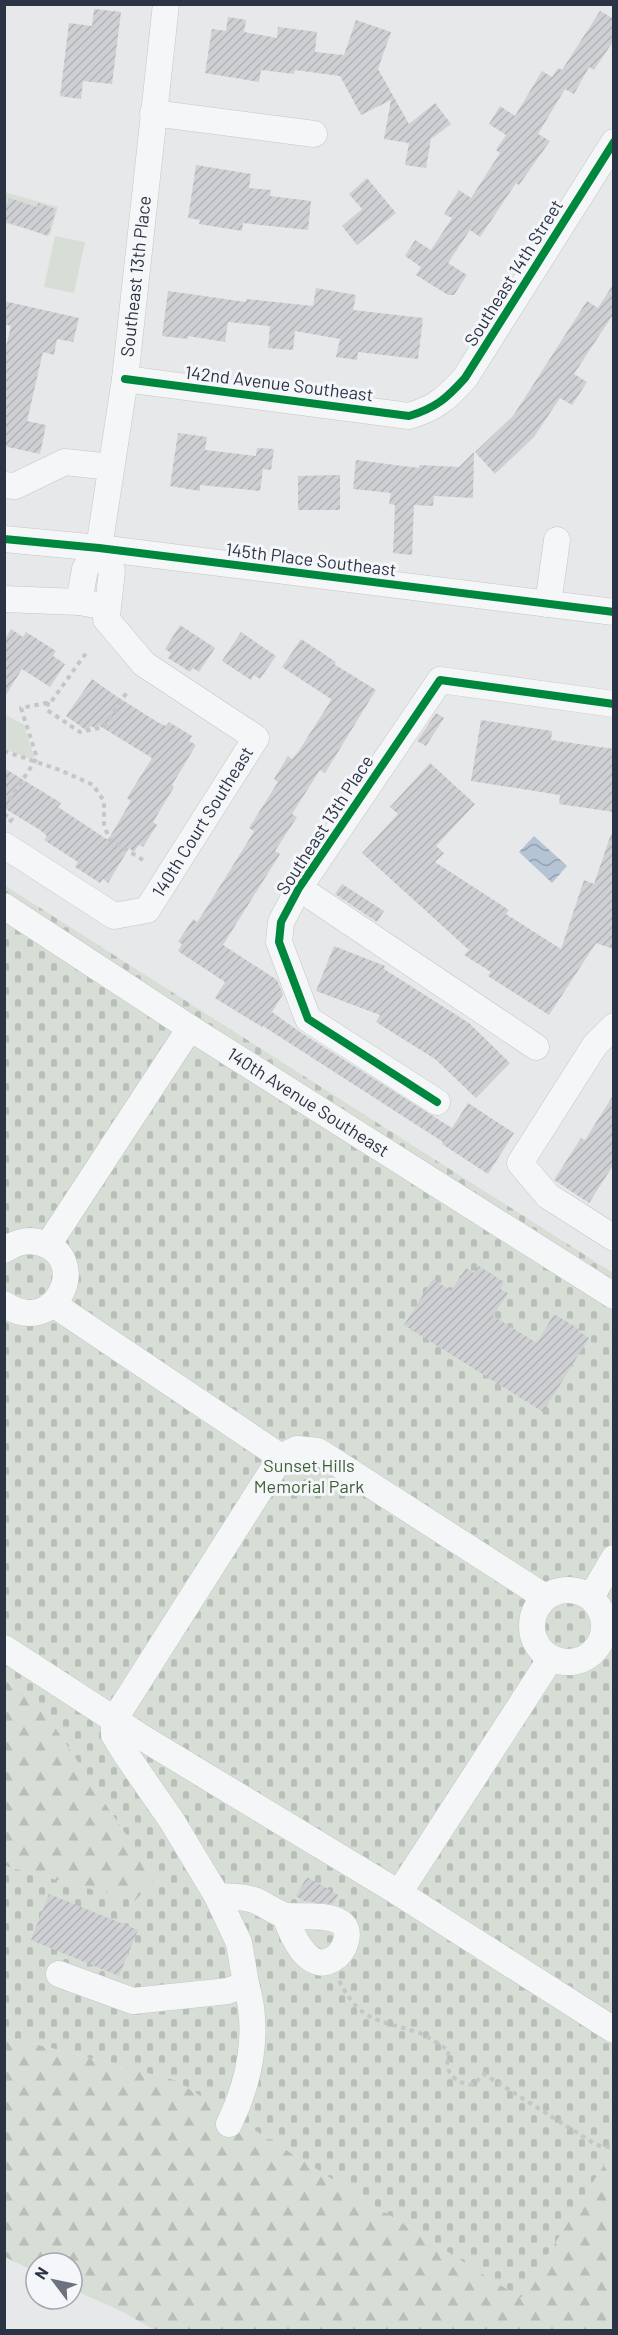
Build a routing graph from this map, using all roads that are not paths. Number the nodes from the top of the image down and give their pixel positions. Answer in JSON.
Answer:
{"nodes":[{"id":1,"x":166,"y":4,"type":"edge"},
{"id":2,"x":153,"y":113,"type":"junction"},
{"id":3,"x":314,"y":134,"type":"dead end"},
{"id":4,"x":614,"y":142,"type":"edge"},
{"id":5,"x":125,"y":379,"type":"junction"},
{"id":6,"x":429,"y":410,"type":"joint"},
{"id":7,"x":111,"y":467,"type":"junction"},
{"id":8,"x":4,"y":485,"type":"edge"},
{"id":9,"x":4,"y":539,"type":"edge"},
{"id":10,"x":557,"y":540,"type":"dead end"},
{"id":11,"x":99,"y":548,"type":"junction"},
{"id":12,"x":4,"y":600,"type":"edge"},
{"id":13,"x":79,"y":602,"type":"junction"},
{"id":14,"x":548,"y":604,"type":"junction"},
{"id":15,"x":108,"y":607,"type":"junction"},
{"id":16,"x":614,"y":612,"type":"edge"},
{"id":17,"x":614,"y":704,"type":"edge"},
{"id":18,"x":4,"y":845,"type":"edge"},
{"id":19,"x":298,"y":888,"type":"junction"},
{"id":20,"x":4,"y":906,"type":"edge"},
{"id":21,"x":614,"y":1026,"type":"edge"},
{"id":22,"x":190,"y":1028,"type":"junction"},
{"id":23,"x":536,"y":1047,"type":"dead end"},
{"id":24,"x":437,"y":1102,"type":"dead end"},
{"id":25,"x":614,"y":1238,"type":"edge"},
{"id":26,"x":48,"y":1245,"type":"junction"},
{"id":27,"x":5,"y":1250,"type":"edge"},
{"id":28,"x":614,"y":1296,"type":"edge"},
{"id":29,"x":53,"y":1304,"type":"junction"},
{"id":30,"x":7,"y":1312,"type":"edge"},
{"id":31,"x":281,"y":1457,"type":"junction"},
{"id":32,"x":614,"y":1558,"type":"edge"},
{"id":33,"x":591,"y":1596,"type":"junction"},
{"id":34,"x":545,"y":1597,"type":"junction"},
{"id":35,"x":4,"y":1648,"type":"edge"},
{"id":36,"x":551,"y":1658,"type":"junction"},
{"id":37,"x":114,"y":1720,"type":"junction"},
{"id":38,"x":399,"y":1893,"type":"junction"},
{"id":39,"x":217,"y":1896,"type":"junction"},
{"id":40,"x":285,"y":1916,"type":"junction"},
{"id":41,"x":59,"y":1974,"type":"dead end"},
{"id":42,"x":246,"y":1984,"type":"junction"},
{"id":43,"x":614,"y":2030,"type":"edge"},
{"id":44,"x":229,"y":2124,"type":"dead end"}],
"edges":[{"from":1,"to":2,"type":"street","name":"Southeast 13th Place"},
{"from":2,"to":3,"type":"street"},
{"from":2,"to":5,"type":"street","name":"Southeast 13th Place"},
{"from":4,"to":6,"type":"street","name":"Southeast 14th Street"},
{"from":5,"to":6,"type":"street","name":"142nd Avenue Southeast"},
{"from":5,"to":7,"type":"street","name":"Southeast 13th Place"},
{"from":7,"to":8,"type":"street"},
{"from":7,"to":11,"type":"street","name":"Southeast 13th Place"},
{"from":9,"to":11,"type":"street","name":"145th Place Southeast"},
{"from":10,"to":14,"type":"street"},
{"from":11,"to":13,"type":"street"},
{"from":11,"to":14,"type":"street","name":"145th Place Southeast"},
{"from":11,"to":15,"type":"street","name":"140th Court Southeast"},
{"from":12,"to":13,"type":"street"},
{"from":13,"to":15,"type":"street"},
{"from":14,"to":16,"type":"street","name":"145th Place Southeast"},
{"from":15,"to":18,"type":"street","name":"140th Court Southeast"},
{"from":17,"to":19,"type":"street","name":"Southeast 13th Place"},
{"from":19,"to":23,"type":"street"},
{"from":19,"to":24,"type":"street","name":"Southeast 13th Place"},
{"from":20,"to":22,"type":"street","name":"140th Avenue Southeast"},
{"from":21,"to":25,"type":"street"},
{"from":22,"to":26,"type":"street"},
{"from":22,"to":28,"type":"street","name":"140th Avenue Southeast"},
{"from":26,"to":27,"type":"street"},
{"from":26,"to":29,"type":"street"},
{"from":29,"to":30,"type":"street"},
{"from":29,"to":31,"type":"street"},
{"from":31,"to":34,"type":"street"},
{"from":31,"to":37,"type":"street"},
{"from":32,"to":33,"type":"street"},
{"from":33,"to":34,"type":"street"},
{"from":33,"to":36,"type":"street"},
{"from":34,"to":36,"type":"street"},
{"from":35,"to":37,"type":"street"},
{"from":36,"to":38,"type":"street"},
{"from":37,"to":38,"type":"street"},
{"from":37,"to":39,"type":"street"},
{"from":38,"to":43,"type":"street"},
{"from":39,"to":40,"type":"street"},
{"from":39,"to":42,"type":"street"},
{"from":40,"to":40,"type":"street"},
{"from":41,"to":42,"type":"street"},
{"from":42,"to":44,"type":"street"}]}
